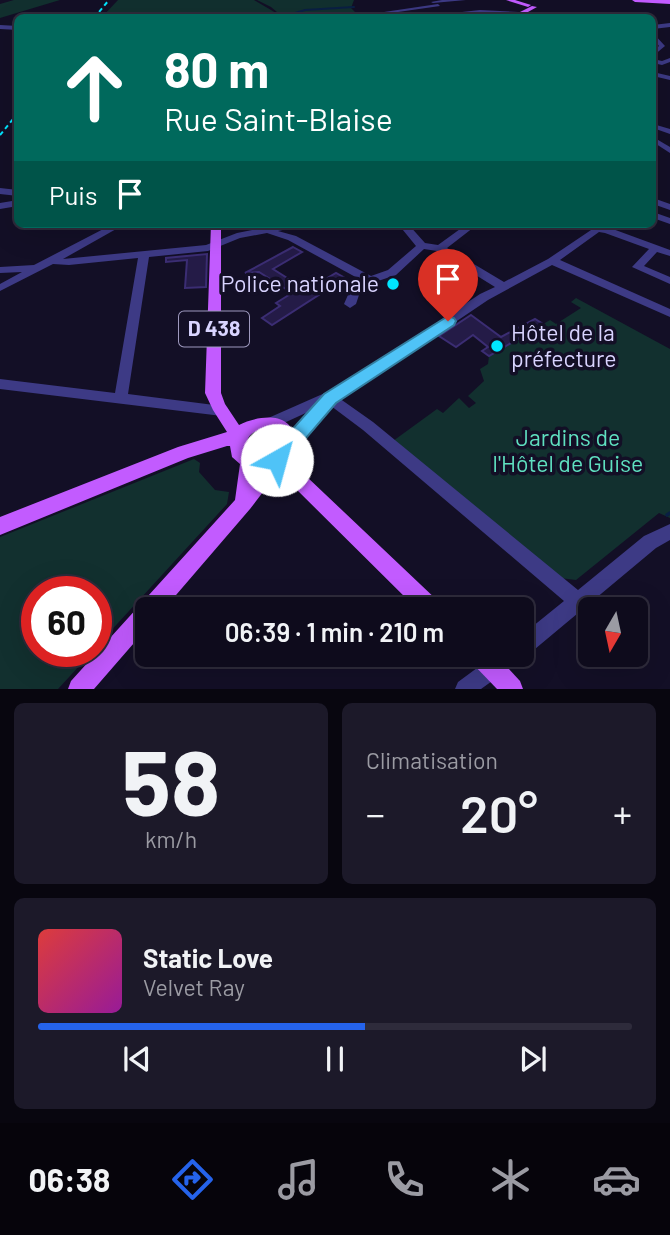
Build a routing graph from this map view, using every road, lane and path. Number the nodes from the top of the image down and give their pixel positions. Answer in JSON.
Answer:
{"nodes":[{"id":1,"x":402,"y":0,"type":"edge"},
{"id":2,"x":464,"y":0,"type":"edge"},
{"id":3,"x":509,"y":0,"type":"edge"},
{"id":4,"x":635,"y":0,"type":"edge"},
{"id":5,"x":433,"y":2,"type":"edge"},
{"id":6,"x":670,"y":2,"type":"edge"},
{"id":7,"x":535,"y":8,"type":"edge"},
{"id":8,"x":416,"y":10,"type":"junction"},
{"id":9,"x":479,"y":11,"type":"junction"},
{"id":10,"x":500,"y":12,"type":"junction"},
{"id":11,"x":456,"y":13,"type":"joint"},
{"id":12,"x":389,"y":14,"type":"edge"},
{"id":13,"x":420,"y":14,"type":"edge"},
{"id":14,"x":508,"y":14,"type":"edge"},
{"id":15,"x":670,"y":42,"type":"edge"},
{"id":16,"x":656,"y":50,"type":"edge"},
{"id":17,"x":656,"y":64,"type":"edge"},
{"id":18,"x":665,"y":69,"type":"dead end"},
{"id":19,"x":113,"y":228,"type":"edge"},
{"id":20,"x":216,"y":228,"type":"edge"},
{"id":21,"x":406,"y":228,"type":"edge"},
{"id":22,"x":468,"y":228,"type":"edge"},
{"id":23,"x":597,"y":228,"type":"edge"},
{"id":24,"x":605,"y":228,"type":"edge"},
{"id":25,"x":292,"y":229,"type":"edge"},
{"id":26,"x":215,"y":245,"type":"junction"},
{"id":27,"x":422,"y":246,"type":"junction"},
{"id":28,"x":440,"y":248,"type":"junction"},
{"id":29,"x":655,"y":248,"type":"junction"},
{"id":30,"x":670,"y":253,"type":"edge"},
{"id":31,"x":144,"y":254,"type":"junction"},
{"id":32,"x":51,"y":261,"type":"junction"},
{"id":33,"x":552,"y":261,"type":"junction"},
{"id":34,"x":36,"y":268,"type":"junction"},
{"id":35,"x":0,"y":270,"type":"edge"},
{"id":36,"x":369,"y":280,"type":"junction"},
{"id":37,"x":670,"y":281,"type":"edge"},
{"id":38,"x":502,"y":286,"type":"junction"},
{"id":39,"x":0,"y":288,"type":"edge"},
{"id":40,"x":350,"y":304,"type":"dead end"},
{"id":41,"x":670,"y":313,"type":"edge"},
{"id":42,"x":0,"y":384,"type":"edge"},
{"id":43,"x":330,"y":398,"type":"junction"},
{"id":44,"x":120,"y":400,"type":"junction"},
{"id":45,"x":222,"y":411,"type":"junction"},
{"id":46,"x":262,"y":424,"type":"junction"},
{"id":47,"x":210,"y":446,"type":"junction"},
{"id":48,"x":287,"y":447,"type":"junction"},
{"id":49,"x":250,"y":453,"type":"junction"},
{"id":50,"x":299,"y":481,"type":"junction"},
{"id":51,"x":0,"y":526,"type":"edge"},
{"id":52,"x":670,"y":532,"type":"edge"},
{"id":53,"x":160,"y":597,"type":"edge"},
{"id":54,"x":420,"y":597,"type":"edge"},
{"id":55,"x":582,"y":597,"type":"edge"},
{"id":56,"x":578,"y":600,"type":"joint"},
{"id":57,"x":135,"y":625,"type":"edge"},
{"id":58,"x":534,"y":637,"type":"edge"},
{"id":59,"x":481,"y":667,"type":"edge"},
{"id":60,"x":491,"y":667,"type":"edge"},
{"id":61,"x":79,"y":689,"type":"edge"},
{"id":62,"x":466,"y":689,"type":"edge"},
{"id":63,"x":512,"y":689,"type":"edge"}],
"edges":[{"from":1,"to":8,"type":"street"},
{"from":2,"to":5,"type":"street"},
{"from":3,"to":7,"type":"main road"},
{"from":4,"to":6,"type":"main road"},
{"from":5,"to":8,"type":"street"},
{"from":5,"to":11,"type":"street"},
{"from":8,"to":12,"type":"street"},
{"from":8,"to":13,"type":"street"},
{"from":9,"to":10,"type":"street"},
{"from":9,"to":10,"type":"street"},
{"from":9,"to":11,"type":"street"},
{"from":10,"to":14,"type":"street"},
{"from":15,"to":16,"type":"street"},
{"from":17,"to":18,"type":"street"},
{"from":19,"to":32,"type":"street"},
{"from":20,"to":26,"type":"main road","number":"D 438"},
{"from":21,"to":27,"type":"street"},
{"from":22,"to":28,"type":"street"},
{"from":23,"to":33,"type":"street"},
{"from":24,"to":29,"type":"street"},
{"from":25,"to":26,"type":"street"},
{"from":25,"to":36,"type":"street"},
{"from":26,"to":31,"type":"street"},
{"from":26,"to":45,"type":"main road","number":"D 438"},
{"from":27,"to":28,"type":"street"},
{"from":27,"to":36,"type":"street"},
{"from":28,"to":38,"type":"street"},
{"from":29,"to":30,"type":"street"},
{"from":29,"to":37,"type":"street"},
{"from":31,"to":32,"type":"street"},
{"from":31,"to":44,"type":"street"},
{"from":32,"to":34,"type":"street"},
{"from":33,"to":38,"type":"street"},
{"from":33,"to":41,"type":"street"},
{"from":34,"to":35,"type":"street"},
{"from":34,"to":39,"type":"street"},
{"from":36,"to":40,"type":"street"},
{"from":38,"to":43,"type":"street"},
{"from":42,"to":44,"type":"street"},
{"from":43,"to":46,"type":"street"},
{"from":43,"to":48,"type":"street"},
{"from":43,"to":56,"type":"street"},
{"from":44,"to":45,"type":"street"},
{"from":45,"to":46,"type":"main road"},
{"from":45,"to":47,"type":"main road"},
{"from":45,"to":49,"type":"main road"},
{"from":46,"to":48,"type":"main road"},
{"from":46,"to":49,"type":"main road"},
{"from":47,"to":49,"type":"main road"},
{"from":47,"to":51,"type":"main road"},
{"from":48,"to":49,"type":"main road"},
{"from":48,"to":50,"type":"main road"},
{"from":49,"to":50,"type":"main road"},
{"from":49,"to":53,"type":"main road"},
{"from":50,"to":54,"type":"main road"},
{"from":52,"to":55,"type":"street"},
{"from":56,"to":58,"type":"street"},
{"from":57,"to":61,"type":"main road"},
{"from":59,"to":62,"type":"street"},
{"from":60,"to":63,"type":"main road"}]}
